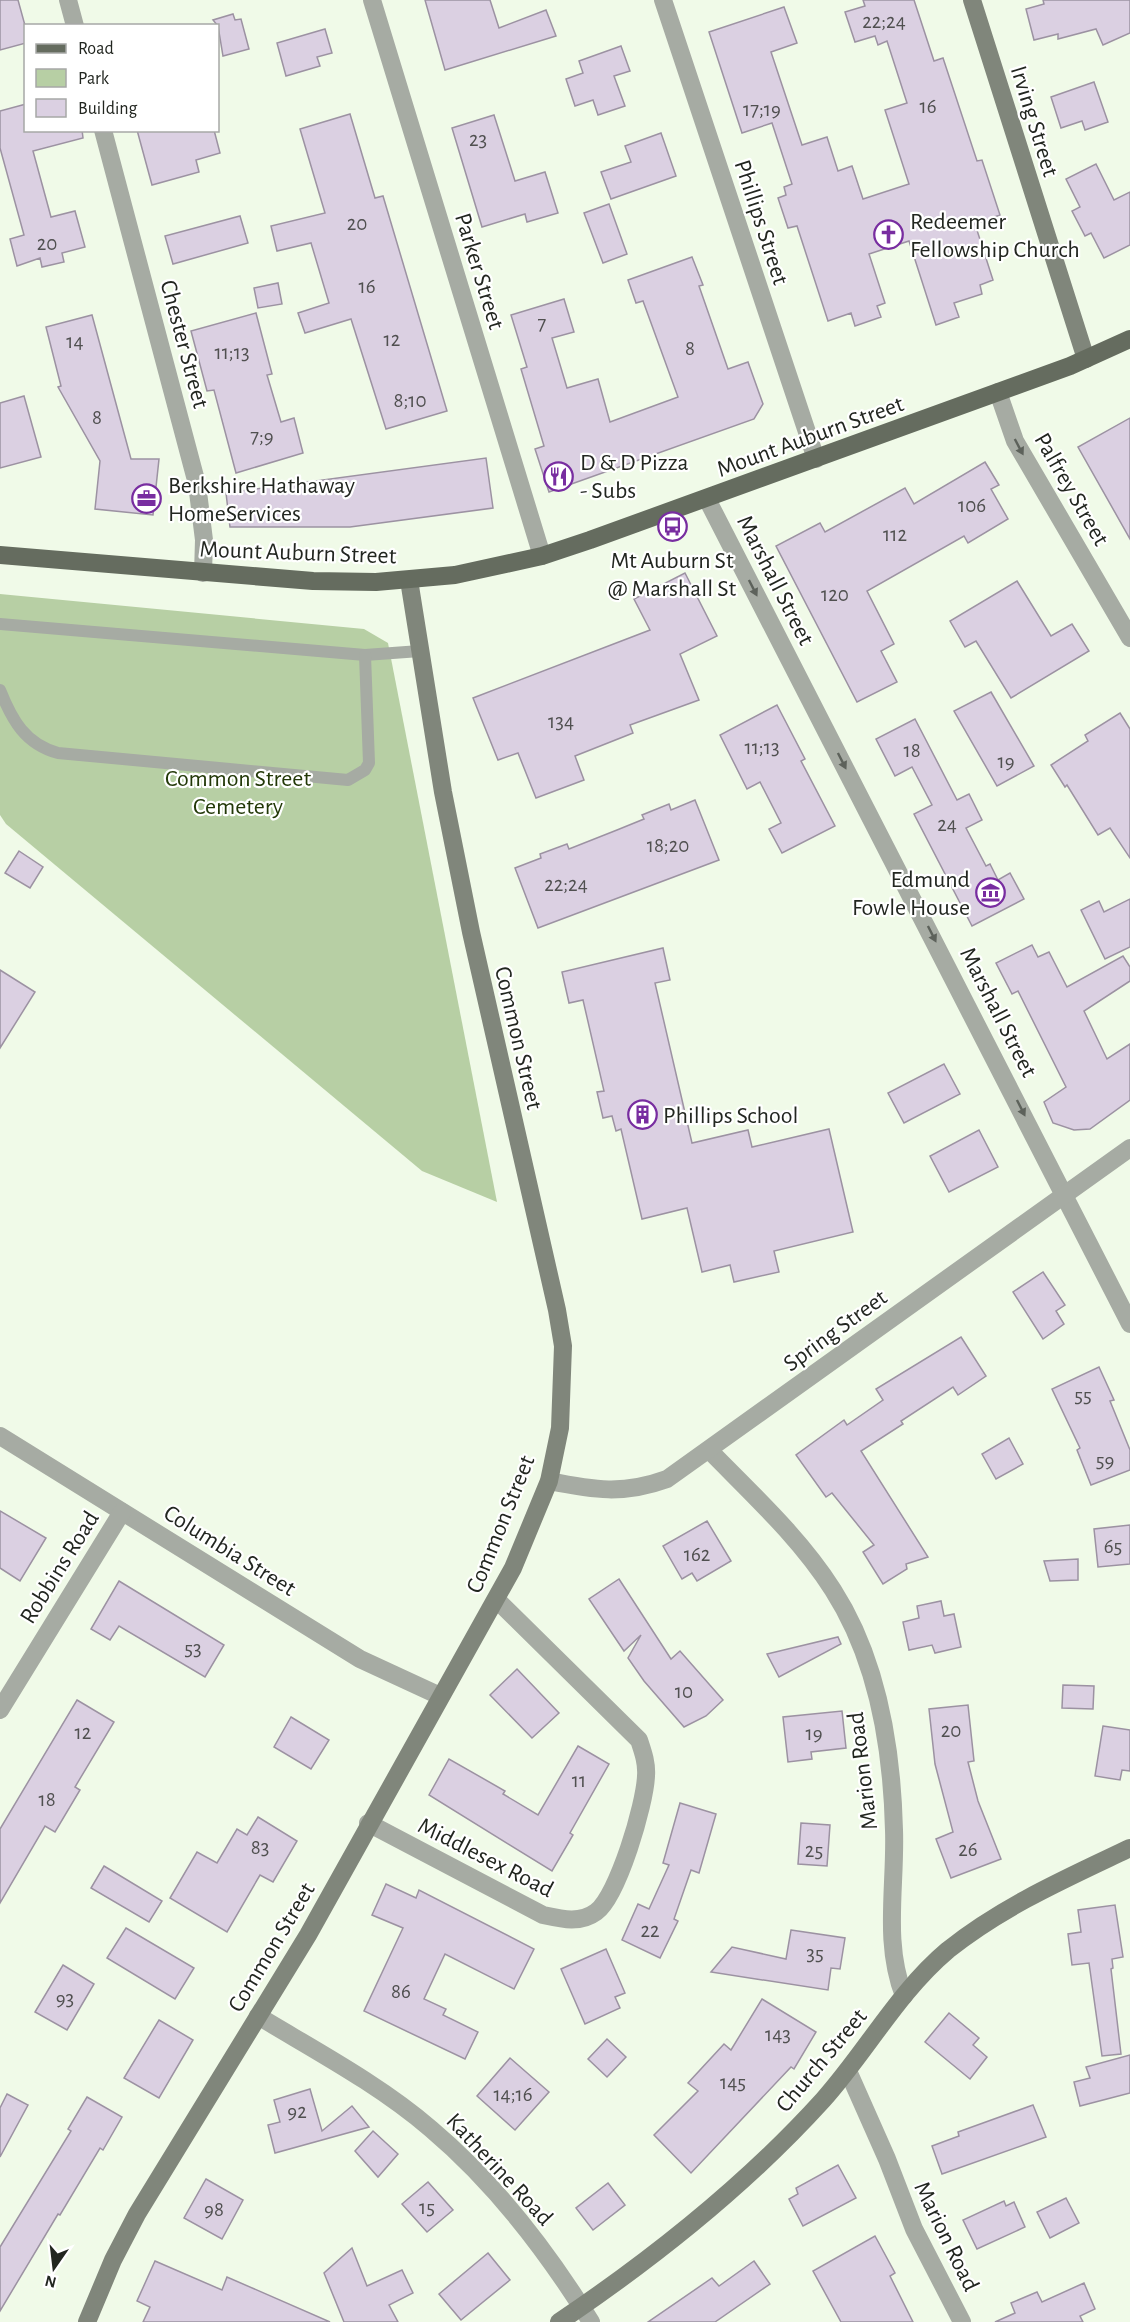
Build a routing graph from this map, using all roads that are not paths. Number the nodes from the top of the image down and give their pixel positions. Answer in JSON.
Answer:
{"nodes":[{"id":1,"x":68,"y":0,"type":"edge"},
{"id":2,"x":372,"y":0,"type":"edge"},
{"id":3,"x":663,"y":0,"type":"edge"},
{"id":4,"x":972,"y":0,"type":"edge"},
{"id":5,"x":74,"y":24,"type":"edge"},
{"id":6,"x":104,"y":132,"type":"edge"},
{"id":7,"x":1130,"y":339,"type":"edge"},
{"id":8,"x":1086,"y":359,"type":"junction"},
{"id":9,"x":998,"y":392,"type":"junction"},
{"id":10,"x":816,"y":459,"type":"junction"},
{"id":11,"x":707,"y":499,"type":"junction"},
{"id":12,"x":0,"y":555,"type":"edge"},
{"id":13,"x":542,"y":556,"type":"junction"},
{"id":14,"x":203,"y":573,"type":"junction"},
{"id":15,"x":409,"y":580,"type":"junction"},
{"id":16,"x":0,"y":624,"type":"edge"},
{"id":17,"x":1130,"y":638,"type":"edge"},
{"id":18,"x":420,"y":651,"type":"junction"},
{"id":19,"x":365,"y":655,"type":"junction"},
{"id":20,"x":0,"y":690,"type":"edge"},
{"id":21,"x":1130,"y":1148,"type":"edge"},
{"id":22,"x":1066,"y":1194,"type":"junction"},
{"id":23,"x":1130,"y":1324,"type":"edge"},
{"id":24,"x":0,"y":1436,"type":"edge"},
{"id":25,"x":710,"y":1451,"type":"junction"},
{"id":26,"x":549,"y":1480,"type":"junction"},
{"id":27,"x":122,"y":1512,"type":"junction"},
{"id":28,"x":497,"y":1600,"type":"junction"},
{"id":29,"x":440,"y":1696,"type":"junction"},
{"id":30,"x":0,"y":1710,"type":"edge"},
{"id":31,"x":368,"y":1823,"type":"junction"},
{"id":32,"x":1130,"y":1848,"type":"edge"},
{"id":33,"x":904,"y":1996,"type":"junction"},
{"id":34,"x":258,"y":2016,"type":"junction"},
{"id":35,"x":848,"y":2071,"type":"junction"},
{"id":36,"x":587,"y":2314,"type":"edge"},
{"id":37,"x":87,"y":2322,"type":"edge"},
{"id":38,"x":559,"y":2322,"type":"edge"},
{"id":39,"x":962,"y":2322,"type":"edge"}],
"edges":[{"from":1,"to":5,"type":"street"},
{"from":2,"to":13,"type":"street","name":"Parker Street"},
{"from":3,"to":10,"type":"street","name":"Phillips Street"},
{"from":4,"to":8,"type":"main road","name":"Irving Street"},
{"from":6,"to":14,"type":"street","name":"Chester Street"},
{"from":7,"to":8,"type":"main road","name":"Mount Auburn Street"},
{"from":8,"to":9,"type":"main road","name":"Mount Auburn Street"},
{"from":9,"to":10,"type":"main road","name":"Mount Auburn Street"},
{"from":9,"to":17,"type":"street","name":"Palfrey Street","one_way":true},
{"from":10,"to":11,"type":"main road","name":"Mount Auburn Street"},
{"from":11,"to":13,"type":"main road","name":"Mount Auburn Street"},
{"from":11,"to":22,"type":"street","name":"Marshall Street","one_way":true},
{"from":12,"to":14,"type":"main road","name":"Mount Auburn Street"},
{"from":13,"to":15,"type":"main road","name":"Mount Auburn Street"},
{"from":14,"to":15,"type":"main road","name":"Mount Auburn Street"},
{"from":15,"to":18,"type":"main road","name":"Common Street"},
{"from":16,"to":19,"type":"lane"},
{"from":18,"to":19,"type":"lane"},
{"from":18,"to":26,"type":"main road","name":"Common Street"},
{"from":19,"to":20,"type":"lane"},
{"from":21,"to":22,"type":"street","name":"Spring Street"},
{"from":22,"to":23,"type":"street","name":"Marshall Street"},
{"from":22,"to":25,"type":"street","name":"Spring Street"},
{"from":24,"to":27,"type":"street","name":"Columbia Street"},
{"from":25,"to":26,"type":"street","name":"Spring Street"},
{"from":25,"to":33,"type":"street","name":"Marion Road"},
{"from":26,"to":28,"type":"main road","name":"Common Street"},
{"from":27,"to":29,"type":"street","name":"Columbia Street"},
{"from":27,"to":30,"type":"street","name":"Robbins Road"},
{"from":28,"to":29,"type":"main road","name":"Common Street"},
{"from":28,"to":31,"type":"street","name":"Middlesex Road"},
{"from":29,"to":31,"type":"main road","name":"Common Street"},
{"from":31,"to":34,"type":"main road","name":"Common Street"},
{"from":32,"to":33,"type":"main road","name":"Church Street"},
{"from":33,"to":35,"type":"main road","name":"Church Street"},
{"from":34,"to":36,"type":"street","name":"Katherine Road"},
{"from":34,"to":37,"type":"main road","name":"Common Street"},
{"from":35,"to":36,"type":"main road","name":"Church Street"},
{"from":35,"to":39,"type":"street","name":"Marion Road"},
{"from":36,"to":38,"type":"main road","name":"Church Street"}]}
